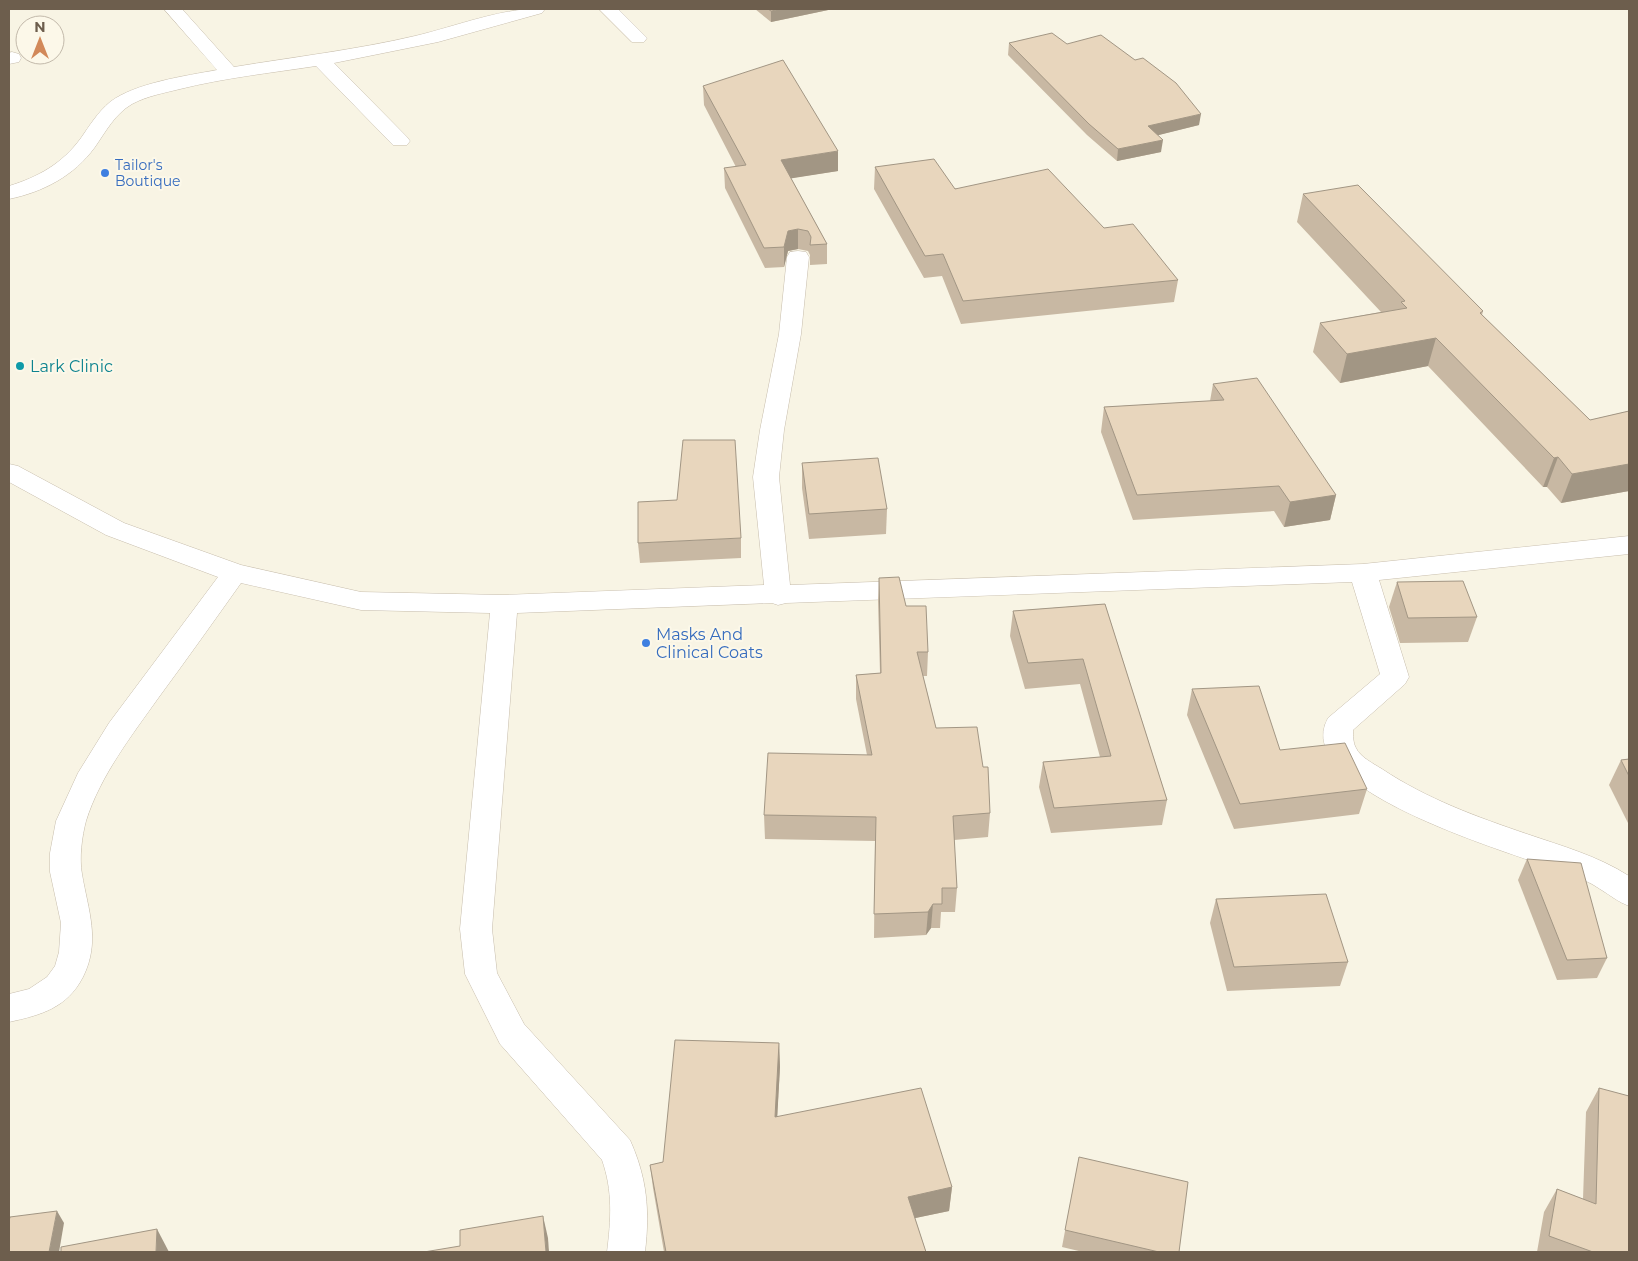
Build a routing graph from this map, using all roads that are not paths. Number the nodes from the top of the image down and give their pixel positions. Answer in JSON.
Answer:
{"nodes":[{"id":1,"x":536,"y":9,"type":"edge"},
{"id":2,"x":608,"y":9,"type":"edge"},
{"id":3,"x":180,"y":10,"type":"edge"},
{"id":4,"x":638,"y":38,"type":"dead end"},
{"id":5,"x":320,"y":60,"type":"junction"},
{"id":6,"x":229,"y":73,"type":"junction"},
{"id":7,"x":400,"y":141,"type":"dead end"},
{"id":8,"x":9,"y":193,"type":"edge"},
{"id":9,"x":798,"y":257,"type":"dead end"},
{"id":10,"x":9,"y":472,"type":"edge"},
{"id":11,"x":1629,"y":545,"type":"edge"},
{"id":12,"x":236,"y":573,"type":"junction"},
{"id":13,"x":1363,"y":573,"type":"junction"},
{"id":14,"x":778,"y":596,"type":"junction"},
{"id":15,"x":504,"y":604,"type":"junction"},
{"id":16,"x":1629,"y":893,"type":"edge"},
{"id":17,"x":9,"y":1008,"type":"edge"},
{"id":18,"x":626,"y":1252,"type":"edge"}],
"edges":[{"from":1,"to":5,"type":"street"},
{"from":2,"to":4,"type":"street"},
{"from":3,"to":6,"type":"street"},
{"from":5,"to":6,"type":"street"},
{"from":5,"to":7,"type":"street"},
{"from":6,"to":8,"type":"street"},
{"from":9,"to":14,"type":"street"},
{"from":10,"to":12,"type":"street"},
{"from":11,"to":13,"type":"street"},
{"from":12,"to":15,"type":"street"},
{"from":12,"to":17,"type":"street"},
{"from":13,"to":14,"type":"street"},
{"from":13,"to":16,"type":"street"},
{"from":14,"to":15,"type":"street"},
{"from":15,"to":18,"type":"street"}]}
